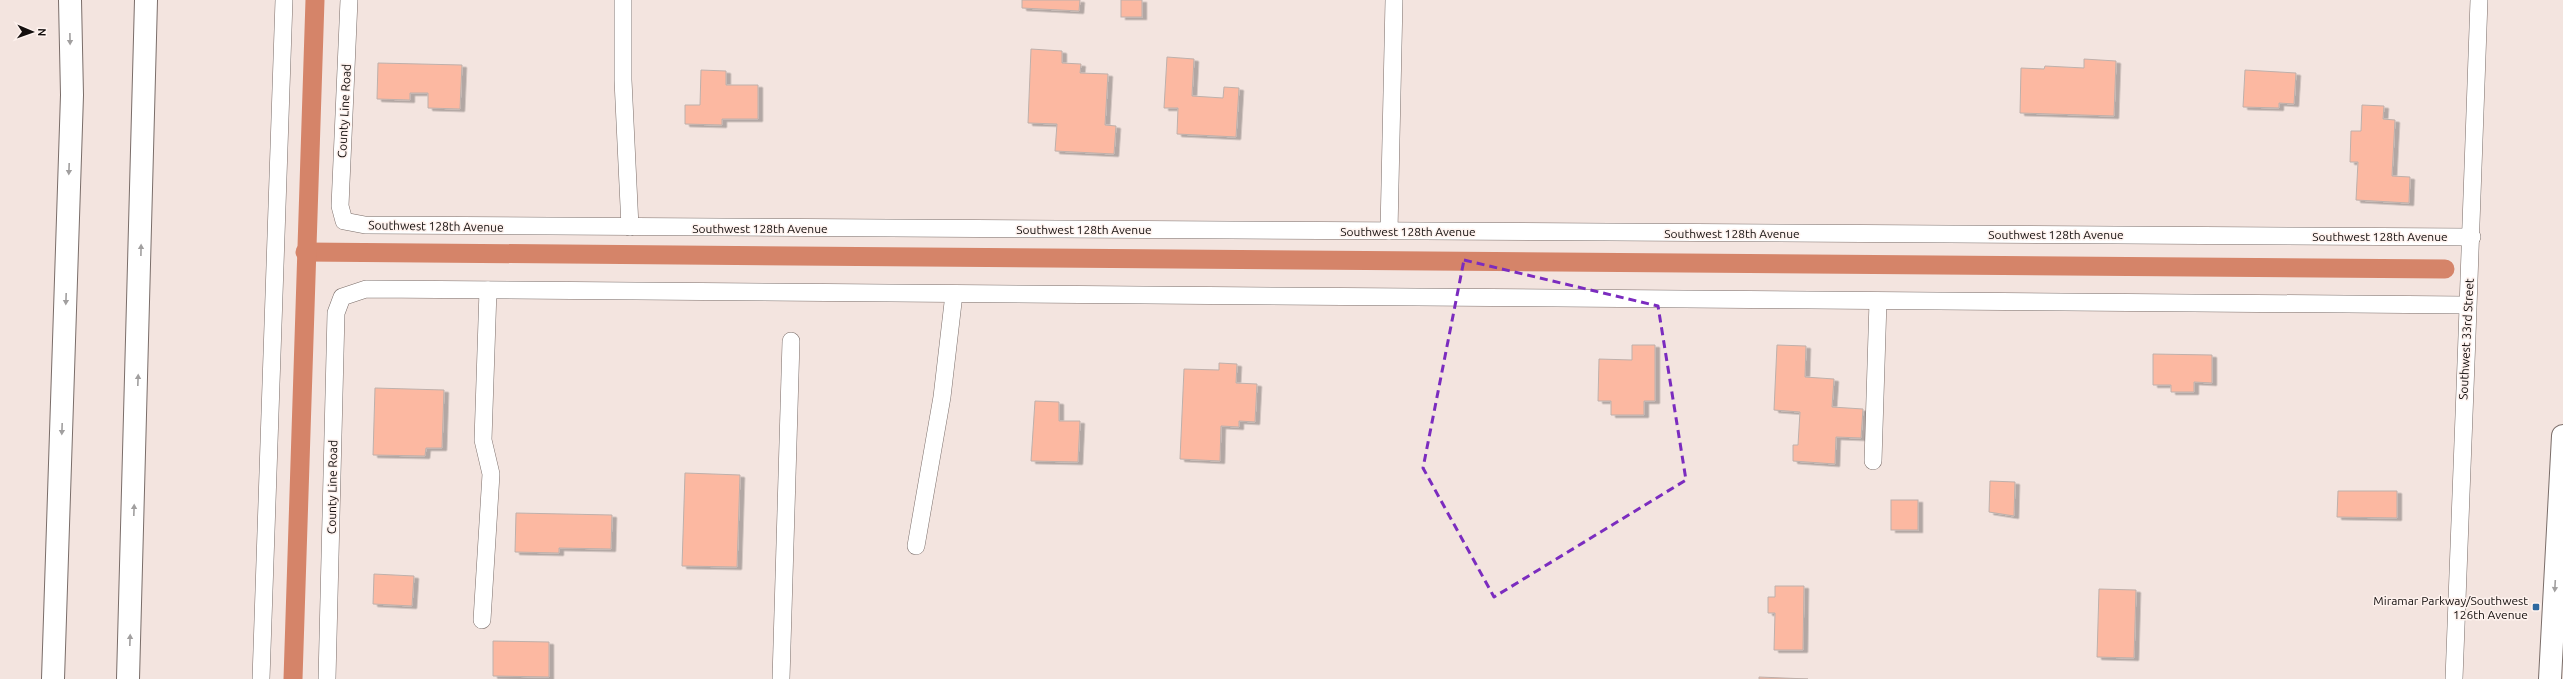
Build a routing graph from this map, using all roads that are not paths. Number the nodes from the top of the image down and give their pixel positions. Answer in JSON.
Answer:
{"nodes":[{"id":1,"x":70,"y":0,"type":"edge"},
{"id":2,"x":146,"y":0,"type":"edge"},
{"id":3,"x":284,"y":0,"type":"edge"},
{"id":4,"x":349,"y":0,"type":"edge"},
{"id":5,"x":623,"y":0,"type":"edge"},
{"id":6,"x":1394,"y":0,"type":"edge"},
{"id":7,"x":2479,"y":0,"type":"edge"},
{"id":8,"x":344,"y":221,"type":"joint"},
{"id":9,"x":630,"y":227,"type":"junction"},
{"id":10,"x":1389,"y":231,"type":"junction"},
{"id":11,"x":2472,"y":237,"type":"junction"},
{"id":12,"x":488,"y":290,"type":"junction"},
{"id":13,"x":954,"y":294,"type":"junction"},
{"id":14,"x":1878,"y":300,"type":"junction"},
{"id":15,"x":2467,"y":305,"type":"junction"},
{"id":16,"x":791,"y":341,"type":"dead end"},
{"id":17,"x":2563,"y":436,"type":"edge"},
{"id":18,"x":1873,"y":461,"type":"dead end"},
{"id":19,"x":916,"y":546,"type":"dead end"},
{"id":20,"x":482,"y":620,"type":"dead end"},
{"id":21,"x":53,"y":679,"type":"edge"},
{"id":22,"x":128,"y":679,"type":"edge"},
{"id":23,"x":261,"y":679,"type":"edge"},
{"id":24,"x":327,"y":679,"type":"edge"},
{"id":25,"x":781,"y":679,"type":"edge"},
{"id":26,"x":2454,"y":679,"type":"edge"},
{"id":27,"x":2550,"y":679,"type":"edge"}],
"edges":[{"from":1,"to":21,"type":"main road","one_way":true},
{"from":22,"to":2,"type":"main road","one_way":true},
{"from":3,"to":23,"type":"street"},
{"from":4,"to":8,"type":"street","name":"County Line Road"},
{"from":5,"to":9,"type":"street"},
{"from":6,"to":10,"type":"street"},
{"from":7,"to":11,"type":"street","name":"Southwest 33rd Street"},
{"from":8,"to":9,"type":"street","name":"Southwest 128th Avenue"},
{"from":9,"to":10,"type":"street","name":"Southwest 128th Avenue"},
{"from":10,"to":11,"type":"street","name":"Southwest 128th Avenue"},
{"from":11,"to":15,"type":"street","name":"Southwest 33rd Street"},
{"from":12,"to":13,"type":"street"},
{"from":12,"to":20,"type":"street"},
{"from":12,"to":24,"type":"street","name":"County Line Road"},
{"from":13,"to":14,"type":"street"},
{"from":13,"to":19,"type":"street"},
{"from":14,"to":15,"type":"street"},
{"from":14,"to":18,"type":"street"},
{"from":15,"to":26,"type":"street","name":"Southwest 33rd Street"},
{"from":16,"to":25,"type":"street"},
{"from":17,"to":27,"type":"main road","one_way":true}]}
